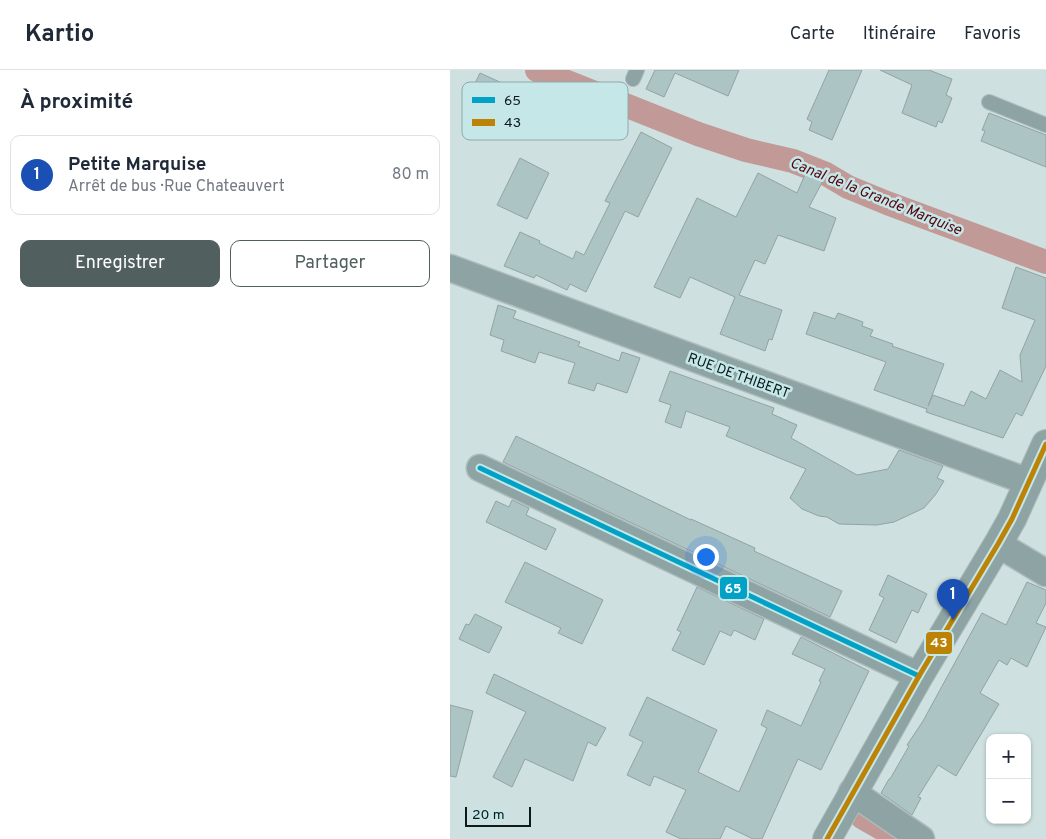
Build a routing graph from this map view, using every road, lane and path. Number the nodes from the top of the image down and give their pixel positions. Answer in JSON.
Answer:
{"nodes":[{"id":1,"x":989,"y":102,"type":"dead end"},
{"id":2,"x":1046,"y":125,"type":"edge"},
{"id":3,"x":450,"y":268,"type":"edge"},
{"id":4,"x":1046,"y":444,"type":"edge"},
{"id":5,"x":480,"y":468,"type":"dead end"},
{"id":6,"x":1029,"y":482,"type":"junction"},
{"id":7,"x":998,"y":544,"type":"junction"},
{"id":8,"x":1046,"y":573,"type":"edge"},
{"id":9,"x":919,"y":676,"type":"junction"},
{"id":10,"x":852,"y":792,"type":"junction"},
{"id":11,"x":826,"y":839,"type":"edge"},
{"id":12,"x":921,"y":839,"type":"edge"}],
"edges":[{"from":1,"to":2,"type":"lane"},
{"from":3,"to":6,"type":"street","name":"RUE DE THIBERT"},
{"from":4,"to":6,"type":"street"},
{"from":5,"to":9,"type":"street"},
{"from":6,"to":7,"type":"street"},
{"from":7,"to":8,"type":"street"},
{"from":7,"to":9,"type":"street"},
{"from":9,"to":10,"type":"street"},
{"from":10,"to":11,"type":"street"},
{"from":10,"to":12,"type":"street"}]}
